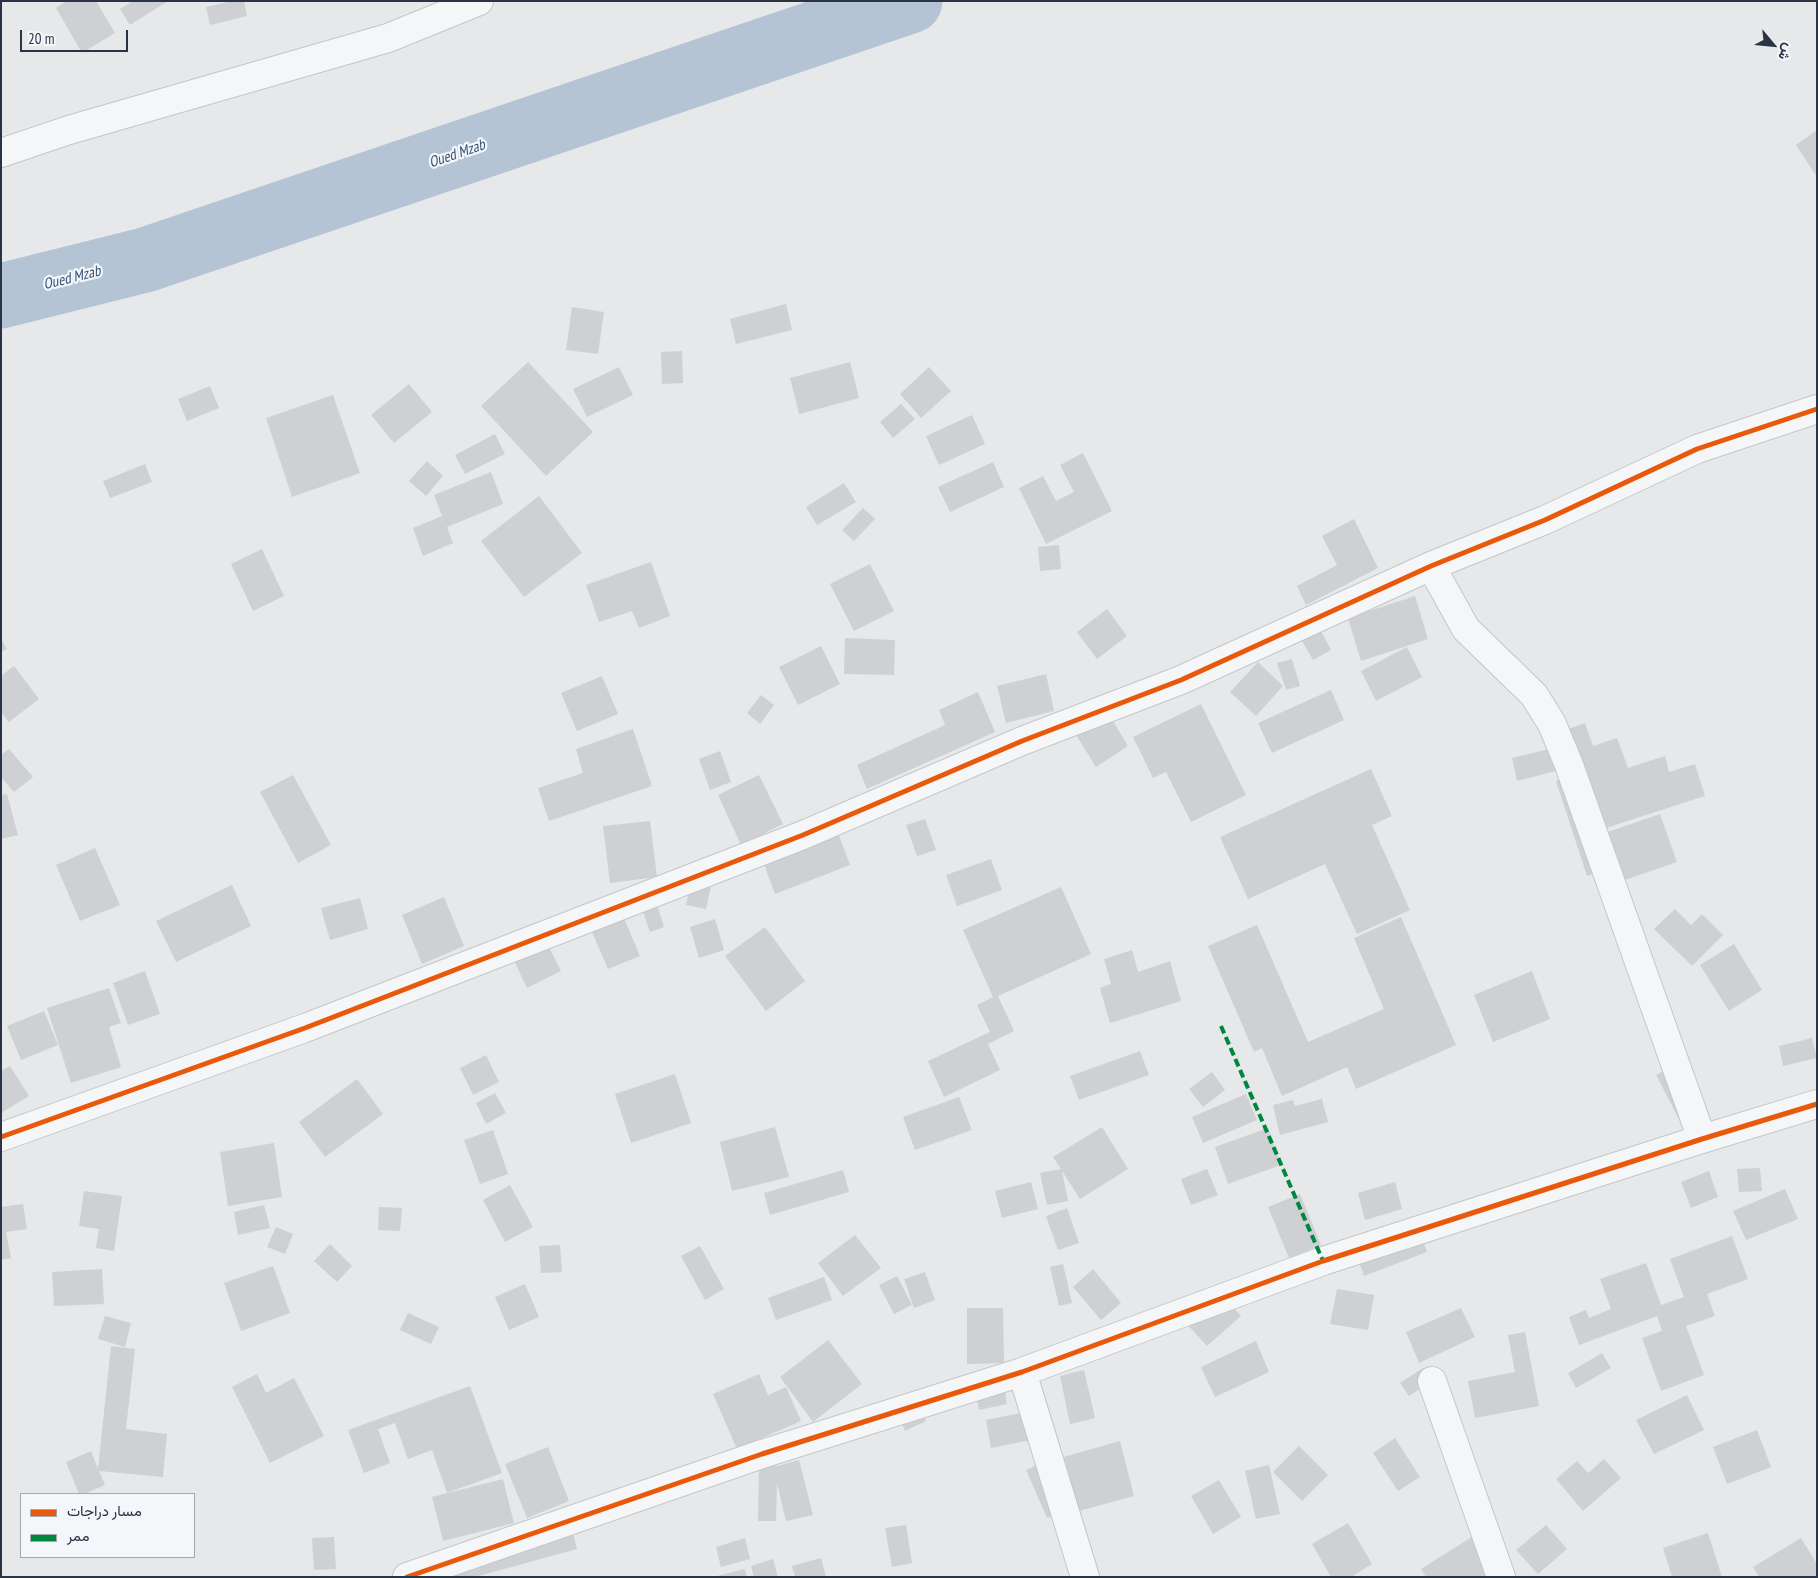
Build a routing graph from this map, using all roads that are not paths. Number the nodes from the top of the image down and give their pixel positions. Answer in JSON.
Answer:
{"nodes":[{"id":1,"x":479,"y":1,"type":"edge"},
{"id":2,"x":1,"y":154,"type":"edge"},
{"id":3,"x":1817,"y":409,"type":"edge"},
{"id":4,"x":1431,"y":566,"type":"junction"},
{"id":5,"x":1817,"y":1104,"type":"edge"},
{"id":6,"x":1,"y":1137,"type":"edge"},
{"id":7,"x":1702,"y":1139,"type":"junction"},
{"id":8,"x":1022,"y":1372,"type":"junction"},
{"id":9,"x":1432,"y":1380,"type":"dead end"},
{"id":10,"x":406,"y":1577,"type":"edge"},
{"id":11,"x":1086,"y":1577,"type":"edge"},
{"id":12,"x":1501,"y":1577,"type":"edge"}],
"edges":[{"from":1,"to":2,"type":"street"},
{"from":3,"to":4,"type":"street"},
{"from":4,"to":6,"type":"street"},
{"from":4,"to":7,"type":"street"},
{"from":5,"to":7,"type":"street"},
{"from":7,"to":8,"type":"street"},
{"from":8,"to":10,"type":"street"},
{"from":8,"to":11,"type":"street"},
{"from":9,"to":12,"type":"street"}]}
